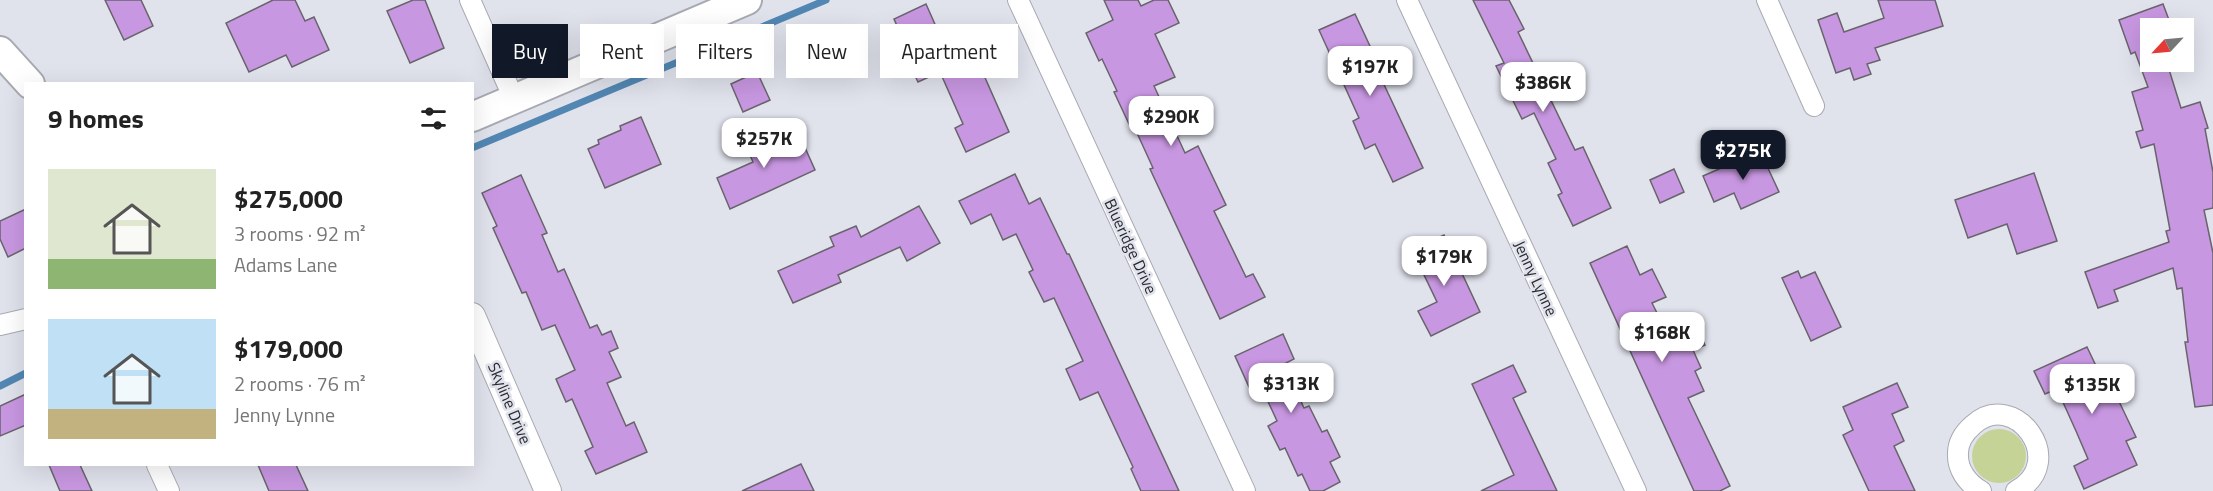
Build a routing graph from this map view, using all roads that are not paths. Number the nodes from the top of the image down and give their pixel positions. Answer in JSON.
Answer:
{"nodes":[{"id":1,"x":470,"y":0,"type":"edge"},
{"id":2,"x":747,"y":0,"type":"edge"},
{"id":3,"x":1018,"y":0,"type":"edge"},
{"id":4,"x":1407,"y":0,"type":"edge"},
{"id":5,"x":1767,"y":0,"type":"edge"},
{"id":6,"x":0,"y":51,"type":"edge"},
{"id":7,"x":28,"y":82,"type":"edge"},
{"id":8,"x":514,"y":99,"type":"junction"},
{"id":9,"x":1814,"y":106,"type":"dead end"},
{"id":10,"x":474,"y":116,"type":"edge"},
{"id":11,"x":24,"y":319,"type":"edge"},
{"id":12,"x":474,"y":320,"type":"edge"},
{"id":13,"x":0,"y":325,"type":"edge"},
{"id":14,"x":157,"y":466,"type":"edge"},
{"id":15,"x":169,"y":491,"type":"edge"},
{"id":16,"x":548,"y":491,"type":"edge"},
{"id":17,"x":1245,"y":491,"type":"edge"},
{"id":18,"x":1636,"y":491,"type":"edge"},
{"id":19,"x":1981,"y":491,"type":"edge"},
{"id":20,"x":2016,"y":491,"type":"edge"}],
"edges":[{"from":1,"to":8,"type":"street"},
{"from":2,"to":8,"type":"main road"},
{"from":3,"to":17,"type":"street","name":"Blueridge Drive"},
{"from":4,"to":18,"type":"street","name":"Jenny Lynne"},
{"from":5,"to":9,"type":"street"},
{"from":6,"to":7,"type":"main road"},
{"from":8,"to":10,"type":"main road"},
{"from":11,"to":13,"type":"street"},
{"from":12,"to":16,"type":"street","name":"Skyline Drive"},
{"from":14,"to":15,"type":"street"},
{"from":19,"to":20,"type":"street"}]}
